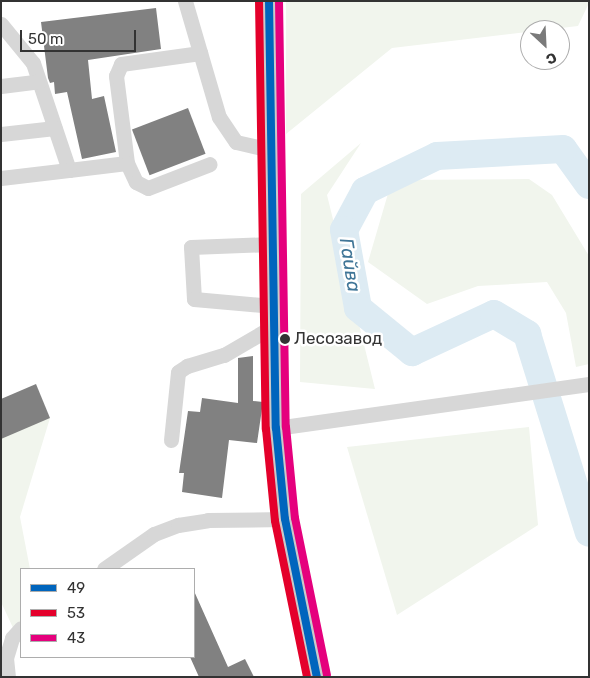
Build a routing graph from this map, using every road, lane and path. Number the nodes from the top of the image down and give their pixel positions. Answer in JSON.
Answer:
{"nodes":[{"id":1,"x":185,"y":1,"type":"edge"},
{"id":2,"x":269,"y":1,"type":"edge"},
{"id":3,"x":1,"y":24,"type":"edge"},
{"id":4,"x":200,"y":53,"type":"junction"},
{"id":5,"x":39,"y":81,"type":"junction"},
{"id":6,"x":1,"y":86,"type":"edge"},
{"id":7,"x":55,"y":128,"type":"junction"},
{"id":8,"x":1,"y":134,"type":"edge"},
{"id":9,"x":270,"y":150,"type":"junction"},
{"id":10,"x":127,"y":163,"type":"junction"},
{"id":11,"x":210,"y":164,"type":"dead end"},
{"id":12,"x":69,"y":170,"type":"junction"},
{"id":13,"x":1,"y":178,"type":"edge"},
{"id":14,"x":271,"y":244,"type":"junction"},
{"id":15,"x":272,"y":306,"type":"junction"},
{"id":16,"x":272,"y":327,"type":"junction"},
{"id":17,"x":582,"y":385,"type":"edge"},
{"id":18,"x":276,"y":428,"type":"junction"},
{"id":19,"x":171,"y":440,"type":"dead end"},
{"id":20,"x":285,"y":519,"type":"junction"},
{"id":21,"x":105,"y":568,"type":"edge"},
{"id":22,"x":20,"y":629,"type":"edge"},
{"id":23,"x":8,"y":677,"type":"edge"},
{"id":24,"x":317,"y":677,"type":"edge"}],
"edges":[{"from":1,"to":4,"type":"street"},
{"from":2,"to":9,"type":"main road"},
{"from":3,"to":5,"type":"street"},
{"from":4,"to":9,"type":"street"},
{"from":4,"to":10,"type":"street"},
{"from":5,"to":6,"type":"street"},
{"from":5,"to":7,"type":"street"},
{"from":7,"to":8,"type":"street"},
{"from":7,"to":12,"type":"street"},
{"from":9,"to":14,"type":"main road"},
{"from":10,"to":11,"type":"street"},
{"from":10,"to":12,"type":"street"},
{"from":12,"to":13,"type":"street"},
{"from":14,"to":15,"type":"main road"},
{"from":14,"to":15,"type":"street"},
{"from":15,"to":16,"type":"main road"},
{"from":16,"to":18,"type":"main road"},
{"from":16,"to":19,"type":"street"},
{"from":17,"to":18,"type":"street"},
{"from":18,"to":20,"type":"main road"},
{"from":20,"to":21,"type":"street"},
{"from":20,"to":24,"type":"main road"},
{"from":22,"to":23,"type":"street"}]}
